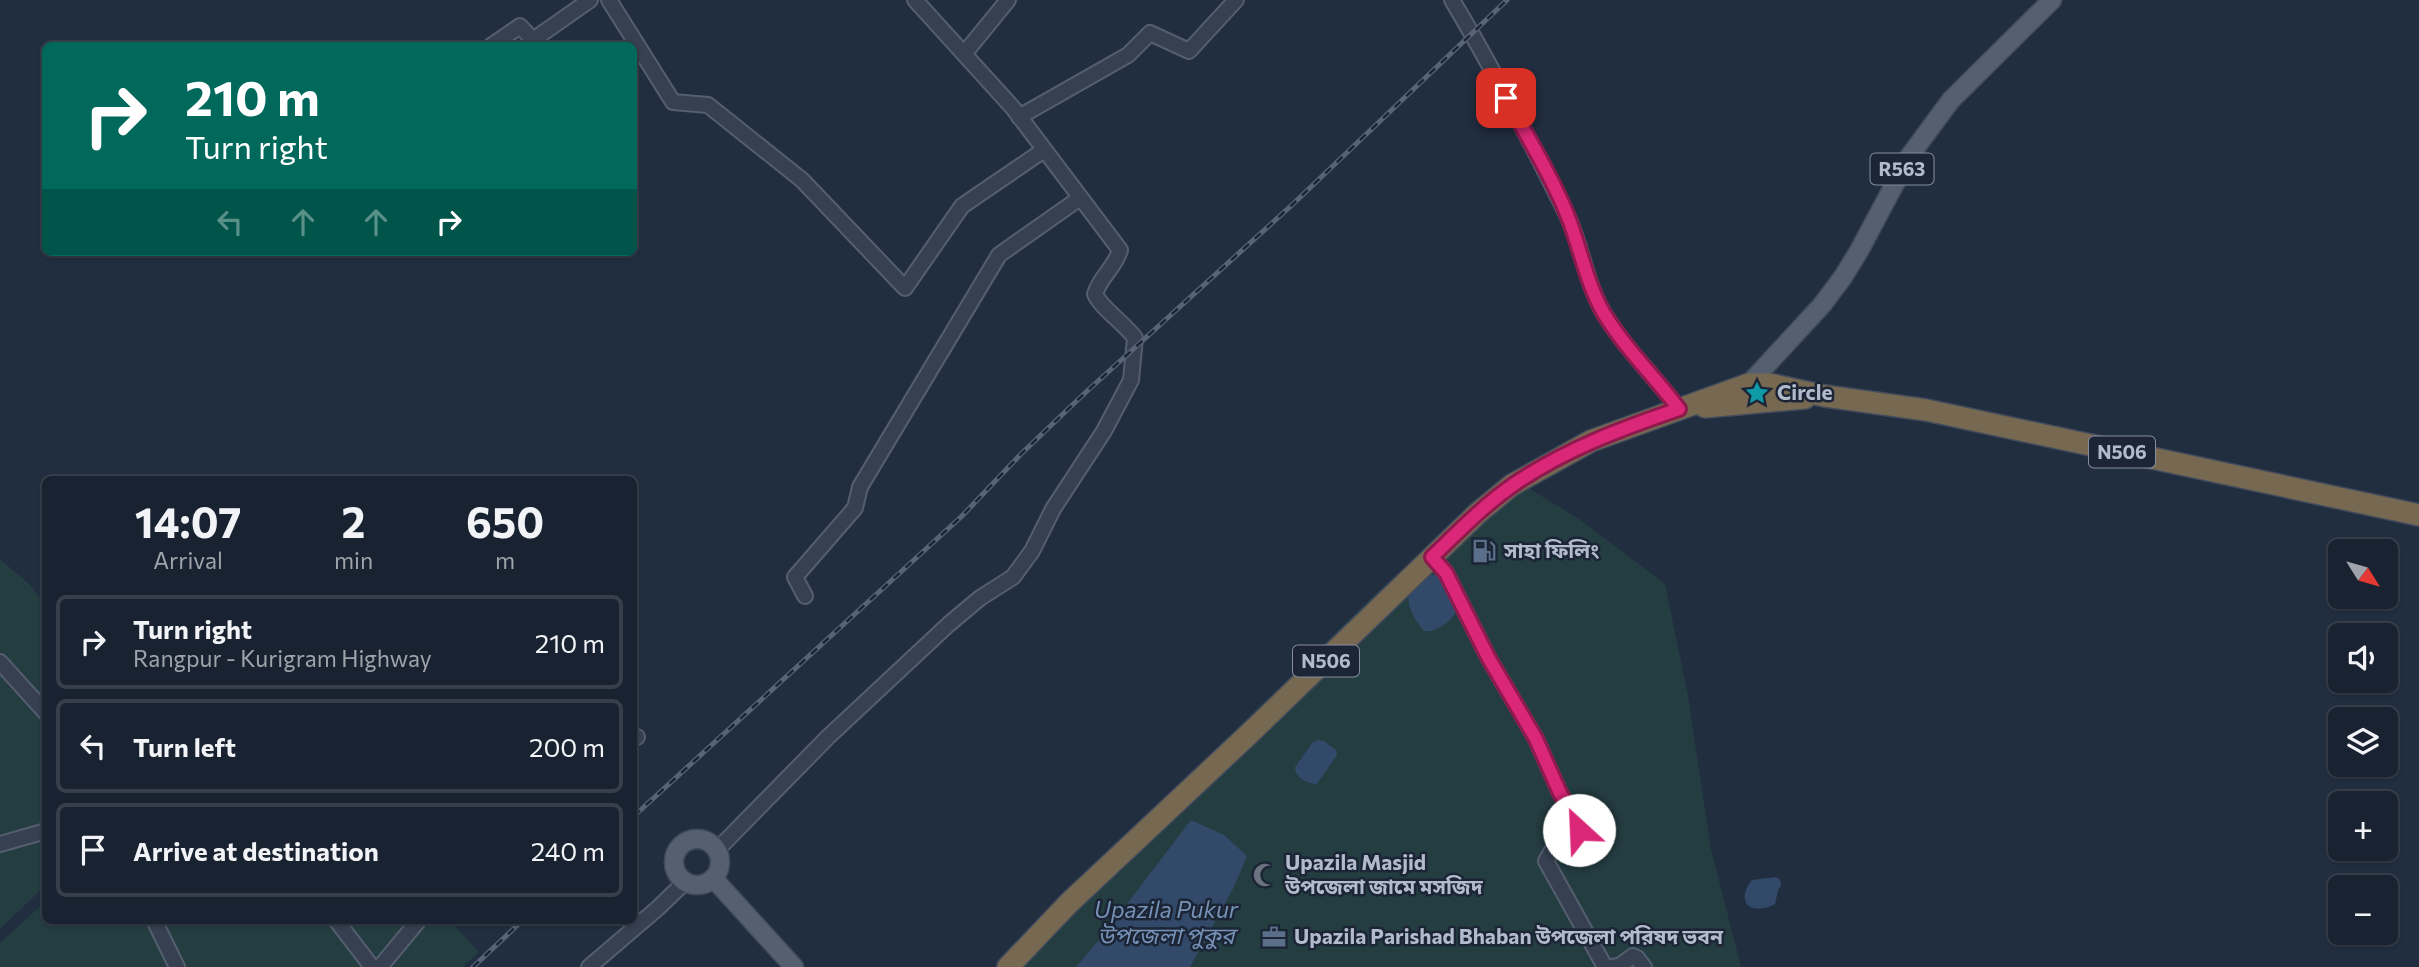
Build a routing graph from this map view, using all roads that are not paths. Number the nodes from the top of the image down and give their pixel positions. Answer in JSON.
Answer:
{"nodes":[{"id":1,"x":590,"y":0,"type":"edge"},
{"id":2,"x":609,"y":0,"type":"edge"},
{"id":3,"x":915,"y":0,"type":"edge"},
{"id":4,"x":1008,"y":0,"type":"edge"},
{"id":5,"x":1236,"y":0,"type":"edge"},
{"id":6,"x":2052,"y":0,"type":"edge"},
{"id":7,"x":1456,"y":5,"type":"edge"},
{"id":8,"x":497,"y":42,"type":"edge"},
{"id":9,"x":635,"y":42,"type":"edge"},
{"id":10,"x":637,"y":45,"type":"edge"},
{"id":11,"x":964,"y":54,"type":"junction"},
{"id":12,"x":1019,"y":117,"type":"junction"},
{"id":13,"x":1044,"y":150,"type":"junction"},
{"id":14,"x":1080,"y":198,"type":"junction"},
{"id":15,"x":1762,"y":390,"type":"junction"},
{"id":16,"x":1679,"y":409,"type":"junction"},
{"id":17,"x":2419,"y":515,"type":"edge"},
{"id":18,"x":1432,"y":557,"type":"junction"},
{"id":19,"x":805,"y":596,"type":"dead end"},
{"id":20,"x":0,"y":662,"type":"edge"},
{"id":21,"x":42,"y":709,"type":"edge"},
{"id":22,"x":42,"y":832,"type":"edge"},
{"id":23,"x":0,"y":844,"type":"edge"},
{"id":24,"x":717,"y":850,"type":"junction"},
{"id":25,"x":713,"y":878,"type":"junction"},
{"id":26,"x":685,"y":882,"type":"junction"},
{"id":27,"x":156,"y":924,"type":"edge"},
{"id":28,"x":340,"y":924,"type":"edge"},
{"id":29,"x":416,"y":924,"type":"edge"},
{"id":30,"x":177,"y":967,"type":"edge"},
{"id":31,"x":372,"y":967,"type":"edge"},
{"id":32,"x":380,"y":967,"type":"edge"},
{"id":33,"x":589,"y":967,"type":"edge"},
{"id":34,"x":794,"y":967,"type":"edge"},
{"id":35,"x":1008,"y":967,"type":"edge"},
{"id":36,"x":1605,"y":967,"type":"edge"},
{"id":37,"x":1611,"y":967,"type":"edge"},
{"id":38,"x":1644,"y":967,"type":"edge"}],
"edges":[{"from":1,"to":8,"type":"street"},
{"from":2,"to":9,"type":"street"},
{"from":3,"to":11,"type":"street"},
{"from":4,"to":11,"type":"street"},
{"from":5,"to":12,"type":"street"},
{"from":6,"to":15,"type":"main road","number":"R563"},
{"from":7,"to":16,"type":"street"},
{"from":10,"to":13,"type":"street"},
{"from":11,"to":12,"type":"street"},
{"from":12,"to":13,"type":"street"},
{"from":13,"to":14,"type":"street"},
{"from":14,"to":19,"type":"street"},
{"from":14,"to":24,"type":"street"},
{"from":15,"to":16,"type":"highway","number":"N506"},
{"from":15,"to":16,"type":"highway","number":"N506"},
{"from":15,"to":17,"type":"highway","number":"N506"},
{"from":16,"to":18,"type":"highway","number":"N506"},
{"from":18,"to":35,"type":"highway","number":"N506"},
{"from":18,"to":36,"type":"street"},
{"from":20,"to":21,"type":"street"},
{"from":22,"to":23,"type":"street"},
{"from":24,"to":25,"type":"main road"},
{"from":24,"to":26,"type":"main road"},
{"from":25,"to":26,"type":"main road"},
{"from":25,"to":34,"type":"main road"},
{"from":26,"to":33,"type":"street"},
{"from":27,"to":30,"type":"street"},
{"from":28,"to":31,"type":"street"},
{"from":29,"to":32,"type":"street"},
{"from":37,"to":38,"type":"street"}]}
